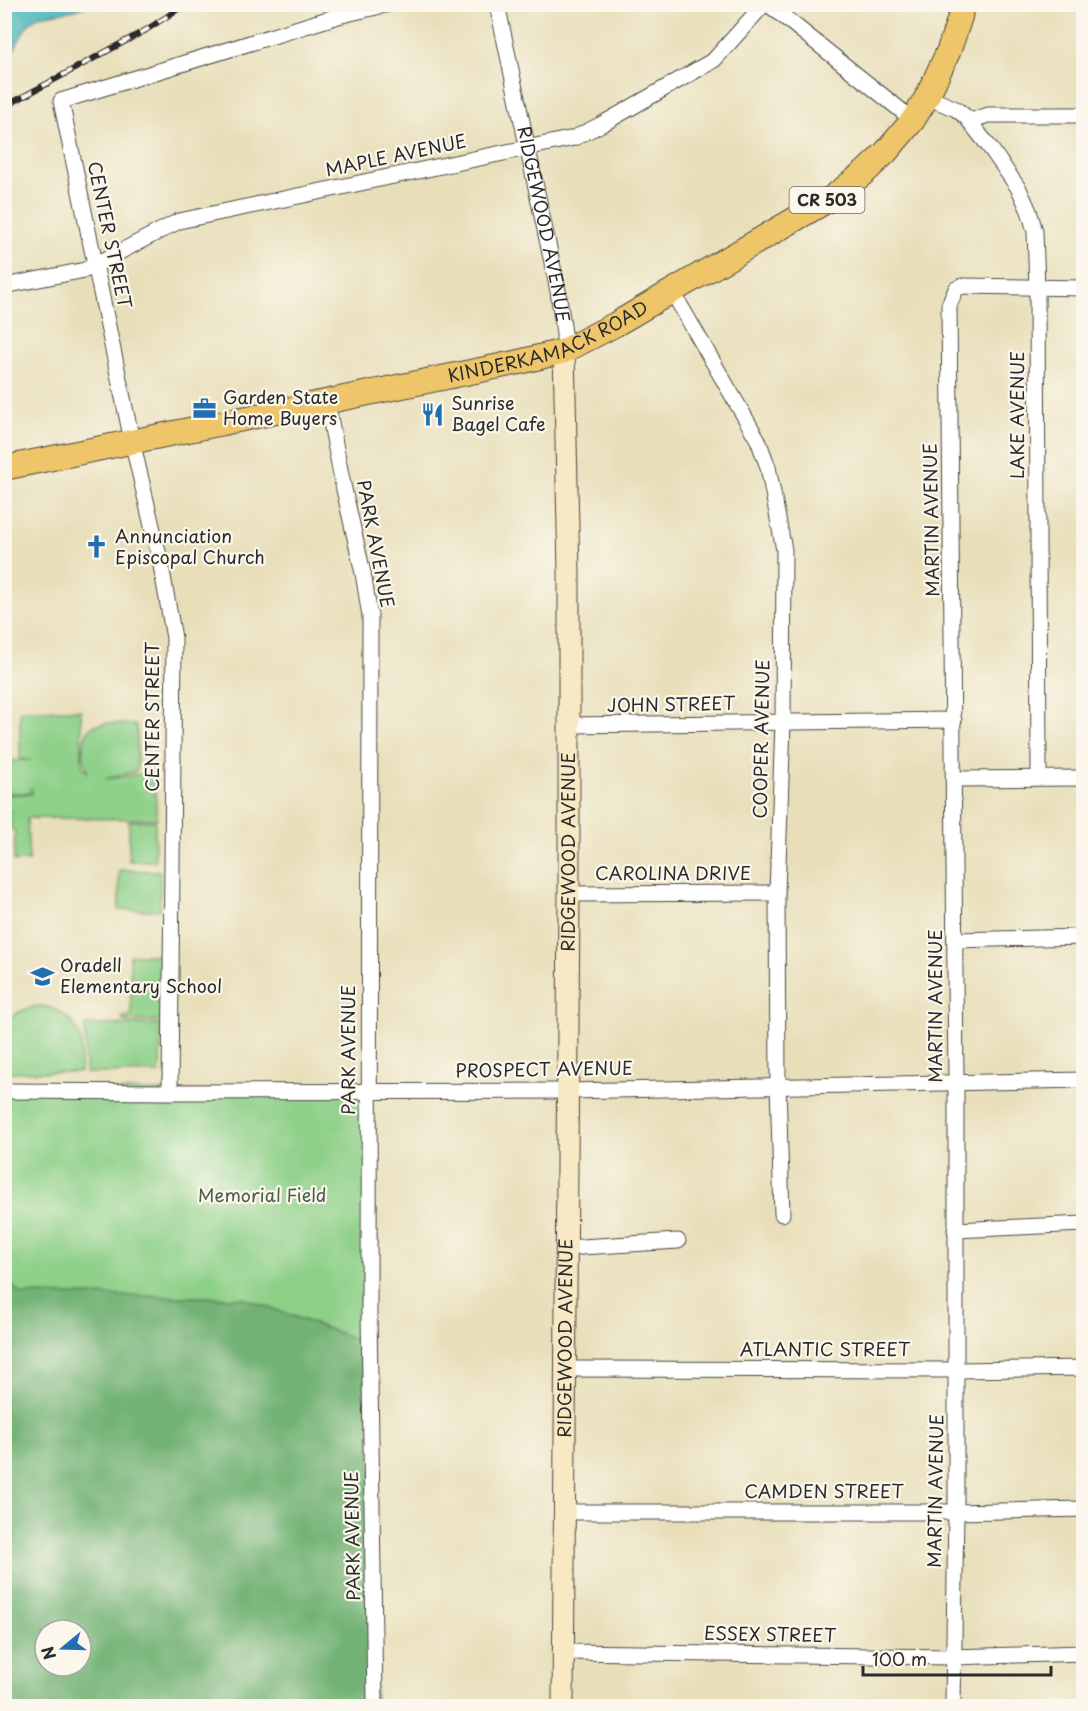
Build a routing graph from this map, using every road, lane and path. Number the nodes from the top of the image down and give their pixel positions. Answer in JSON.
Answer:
{"nodes":[{"id":1,"x":389,"y":4,"type":"edge"},
{"id":2,"x":497,"y":4,"type":"edge"},
{"id":3,"x":766,"y":4,"type":"edge"},
{"id":4,"x":962,"y":4,"type":"edge"},
{"id":5,"x":927,"y":97,"type":"junction"},
{"id":6,"x":1083,"y":115,"type":"edge"},
{"id":7,"x":913,"y":120,"type":"junction"},
{"id":8,"x":970,"y":121,"type":"junction"},
{"id":9,"x":528,"y":148,"type":"junction"},
{"id":10,"x":96,"y":265,"type":"junction"},
{"id":11,"x":4,"y":286,"type":"edge"},
{"id":12,"x":1037,"y":288,"type":"junction"},
{"id":13,"x":1083,"y":288,"type":"edge"},
{"id":14,"x":672,"y":291,"type":"junction"},
{"id":15,"x":564,"y":351,"type":"junction"},
{"id":16,"x":327,"y":402,"type":"junction"},
{"id":17,"x":132,"y":441,"type":"junction"},
{"id":18,"x":4,"y":468,"type":"edge"},
{"id":19,"x":954,"y":720,"type":"junction"},
{"id":20,"x":783,"y":723,"type":"junction"},
{"id":21,"x":569,"y":725,"type":"junction"},
{"id":22,"x":1040,"y":777,"type":"junction"},
{"id":23,"x":1083,"y":778,"type":"edge"},
{"id":24,"x":954,"y":779,"type":"junction"},
{"id":25,"x":777,"y":893,"type":"junction"},
{"id":26,"x":569,"y":894,"type":"junction"},
{"id":27,"x":1083,"y":937,"type":"edge"},
{"id":28,"x":955,"y":940,"type":"junction"},
{"id":29,"x":1083,"y":1080,"type":"edge"},
{"id":30,"x":956,"y":1082,"type":"junction"},
{"id":31,"x":778,"y":1085,"type":"junction"},
{"id":32,"x":4,"y":1091,"type":"edge"},
{"id":33,"x":368,"y":1091,"type":"junction"},
{"id":34,"x":568,"y":1091,"type":"junction"},
{"id":35,"x":170,"y":1092,"type":"junction"},
{"id":36,"x":782,"y":1214,"type":"dead end"},
{"id":37,"x":1083,"y":1224,"type":"edge"},
{"id":38,"x":955,"y":1230,"type":"junction"},
{"id":39,"x":678,"y":1241,"type":"dead end"},
{"id":40,"x":566,"y":1248,"type":"junction"},
{"id":41,"x":1083,"y":1368,"type":"edge"},
{"id":42,"x":566,"y":1369,"type":"junction"},
{"id":43,"x":956,"y":1370,"type":"junction"},
{"id":44,"x":1083,"y":1509,"type":"edge"},
{"id":45,"x":565,"y":1512,"type":"junction"},
{"id":46,"x":956,"y":1512,"type":"junction"},
{"id":47,"x":564,"y":1652,"type":"junction"},
{"id":48,"x":1083,"y":1653,"type":"edge"},
{"id":49,"x":953,"y":1657,"type":"junction"},
{"id":50,"x":375,"y":1702,"type":"dead end"},
{"id":51,"x":563,"y":1707,"type":"edge"},
{"id":52,"x":953,"y":1707,"type":"edge"}],
"edges":[{"from":1,"to":10,"type":"street","name":"CENTER STREET"},
{"from":2,"to":9,"type":"street","name":"RIDGEWOOD AVENUE"},
{"from":3,"to":7,"type":"street"},
{"from":3,"to":9,"type":"street","name":"MAPLE AVENUE"},
{"from":4,"to":5,"type":"main road","name":"KINDERKAMACK ROAD","number":"CR 503"},
{"from":5,"to":7,"type":"main road","name":"KINDERKAMACK ROAD","number":"CR 503"},
{"from":5,"to":8,"type":"street","name":"LAKE AVENUE"},
{"from":6,"to":8,"type":"street"},
{"from":7,"to":14,"type":"main road","name":"KINDERKAMACK ROAD","number":"CR 503"},
{"from":8,"to":12,"type":"street","name":"LAKE AVENUE"},
{"from":9,"to":10,"type":"street","name":"MAPLE AVENUE"},
{"from":9,"to":15,"type":"street","name":"RIDGEWOOD AVENUE"},
{"from":10,"to":11,"type":"street","name":"MAPLE AVENUE"},
{"from":10,"to":17,"type":"street","name":"CENTER STREET"},
{"from":12,"to":13,"type":"street"},
{"from":12,"to":19,"type":"street","name":"MARTIN AVENUE"},
{"from":12,"to":22,"type":"street","name":"LAKE AVENUE"},
{"from":14,"to":15,"type":"main road","name":"KINDERKAMACK ROAD","number":"CR 503"},
{"from":14,"to":20,"type":"street","name":"COOPER AVENUE"},
{"from":15,"to":16,"type":"main road","name":"KINDERKAMACK ROAD","number":"CR 503"},
{"from":15,"to":21,"type":"street","name":"RIDGEWOOD AVENUE"},
{"from":16,"to":17,"type":"main road","name":"KINDERKAMACK ROAD","number":"CR 503"},
{"from":16,"to":33,"type":"street","name":"PARK AVENUE"},
{"from":17,"to":18,"type":"main road","name":"KINDERKAMACK ROAD","number":"CR 503"},
{"from":17,"to":35,"type":"street","name":"CENTER STREET"},
{"from":19,"to":20,"type":"street","name":"JOHN STREET"},
{"from":19,"to":24,"type":"street","name":"MARTIN AVENUE"},
{"from":20,"to":21,"type":"street","name":"JOHN STREET"},
{"from":20,"to":25,"type":"street","name":"COOPER AVENUE"},
{"from":21,"to":26,"type":"street","name":"RIDGEWOOD AVENUE"},
{"from":22,"to":23,"type":"street"},
{"from":22,"to":24,"type":"street"},
{"from":24,"to":28,"type":"street","name":"MARTIN AVENUE"},
{"from":25,"to":26,"type":"street","name":"CAROLINA DRIVE"},
{"from":25,"to":31,"type":"street","name":"COOPER AVENUE"},
{"from":26,"to":34,"type":"street","name":"RIDGEWOOD AVENUE"},
{"from":27,"to":28,"type":"street"},
{"from":28,"to":30,"type":"street","name":"MARTIN AVENUE"},
{"from":29,"to":30,"type":"street","name":"PROSPECT AVENUE"},
{"from":30,"to":31,"type":"street","name":"PROSPECT AVENUE"},
{"from":30,"to":38,"type":"street","name":"MARTIN AVENUE"},
{"from":31,"to":34,"type":"street","name":"PROSPECT AVENUE"},
{"from":31,"to":36,"type":"street","name":"COOPER AVENUE"},
{"from":32,"to":35,"type":"street","name":"PROSPECT AVENUE"},
{"from":33,"to":34,"type":"street","name":"PROSPECT AVENUE"},
{"from":33,"to":35,"type":"street","name":"PROSPECT AVENUE"},
{"from":33,"to":50,"type":"street","name":"PARK AVENUE"},
{"from":34,"to":40,"type":"street","name":"RIDGEWOOD AVENUE"},
{"from":37,"to":38,"type":"street"},
{"from":38,"to":43,"type":"street","name":"MARTIN AVENUE"},
{"from":39,"to":40,"type":"street"},
{"from":40,"to":42,"type":"street","name":"RIDGEWOOD AVENUE"},
{"from":41,"to":43,"type":"street","name":"ATLANTIC STREET"},
{"from":42,"to":43,"type":"street","name":"ATLANTIC STREET"},
{"from":42,"to":45,"type":"street","name":"RIDGEWOOD AVENUE"},
{"from":43,"to":46,"type":"street","name":"MARTIN AVENUE"},
{"from":44,"to":46,"type":"street","name":"CAMDEN STREET"},
{"from":45,"to":46,"type":"street","name":"CAMDEN STREET"},
{"from":45,"to":47,"type":"street","name":"RIDGEWOOD AVENUE"},
{"from":46,"to":49,"type":"street","name":"MARTIN AVENUE"},
{"from":47,"to":49,"type":"street","name":"ESSEX STREET"},
{"from":47,"to":51,"type":"street","name":"RIDGEWOOD AVENUE"},
{"from":48,"to":49,"type":"street","name":"ESSEX STREET"},
{"from":49,"to":52,"type":"street","name":"MARTIN AVENUE"}]}
